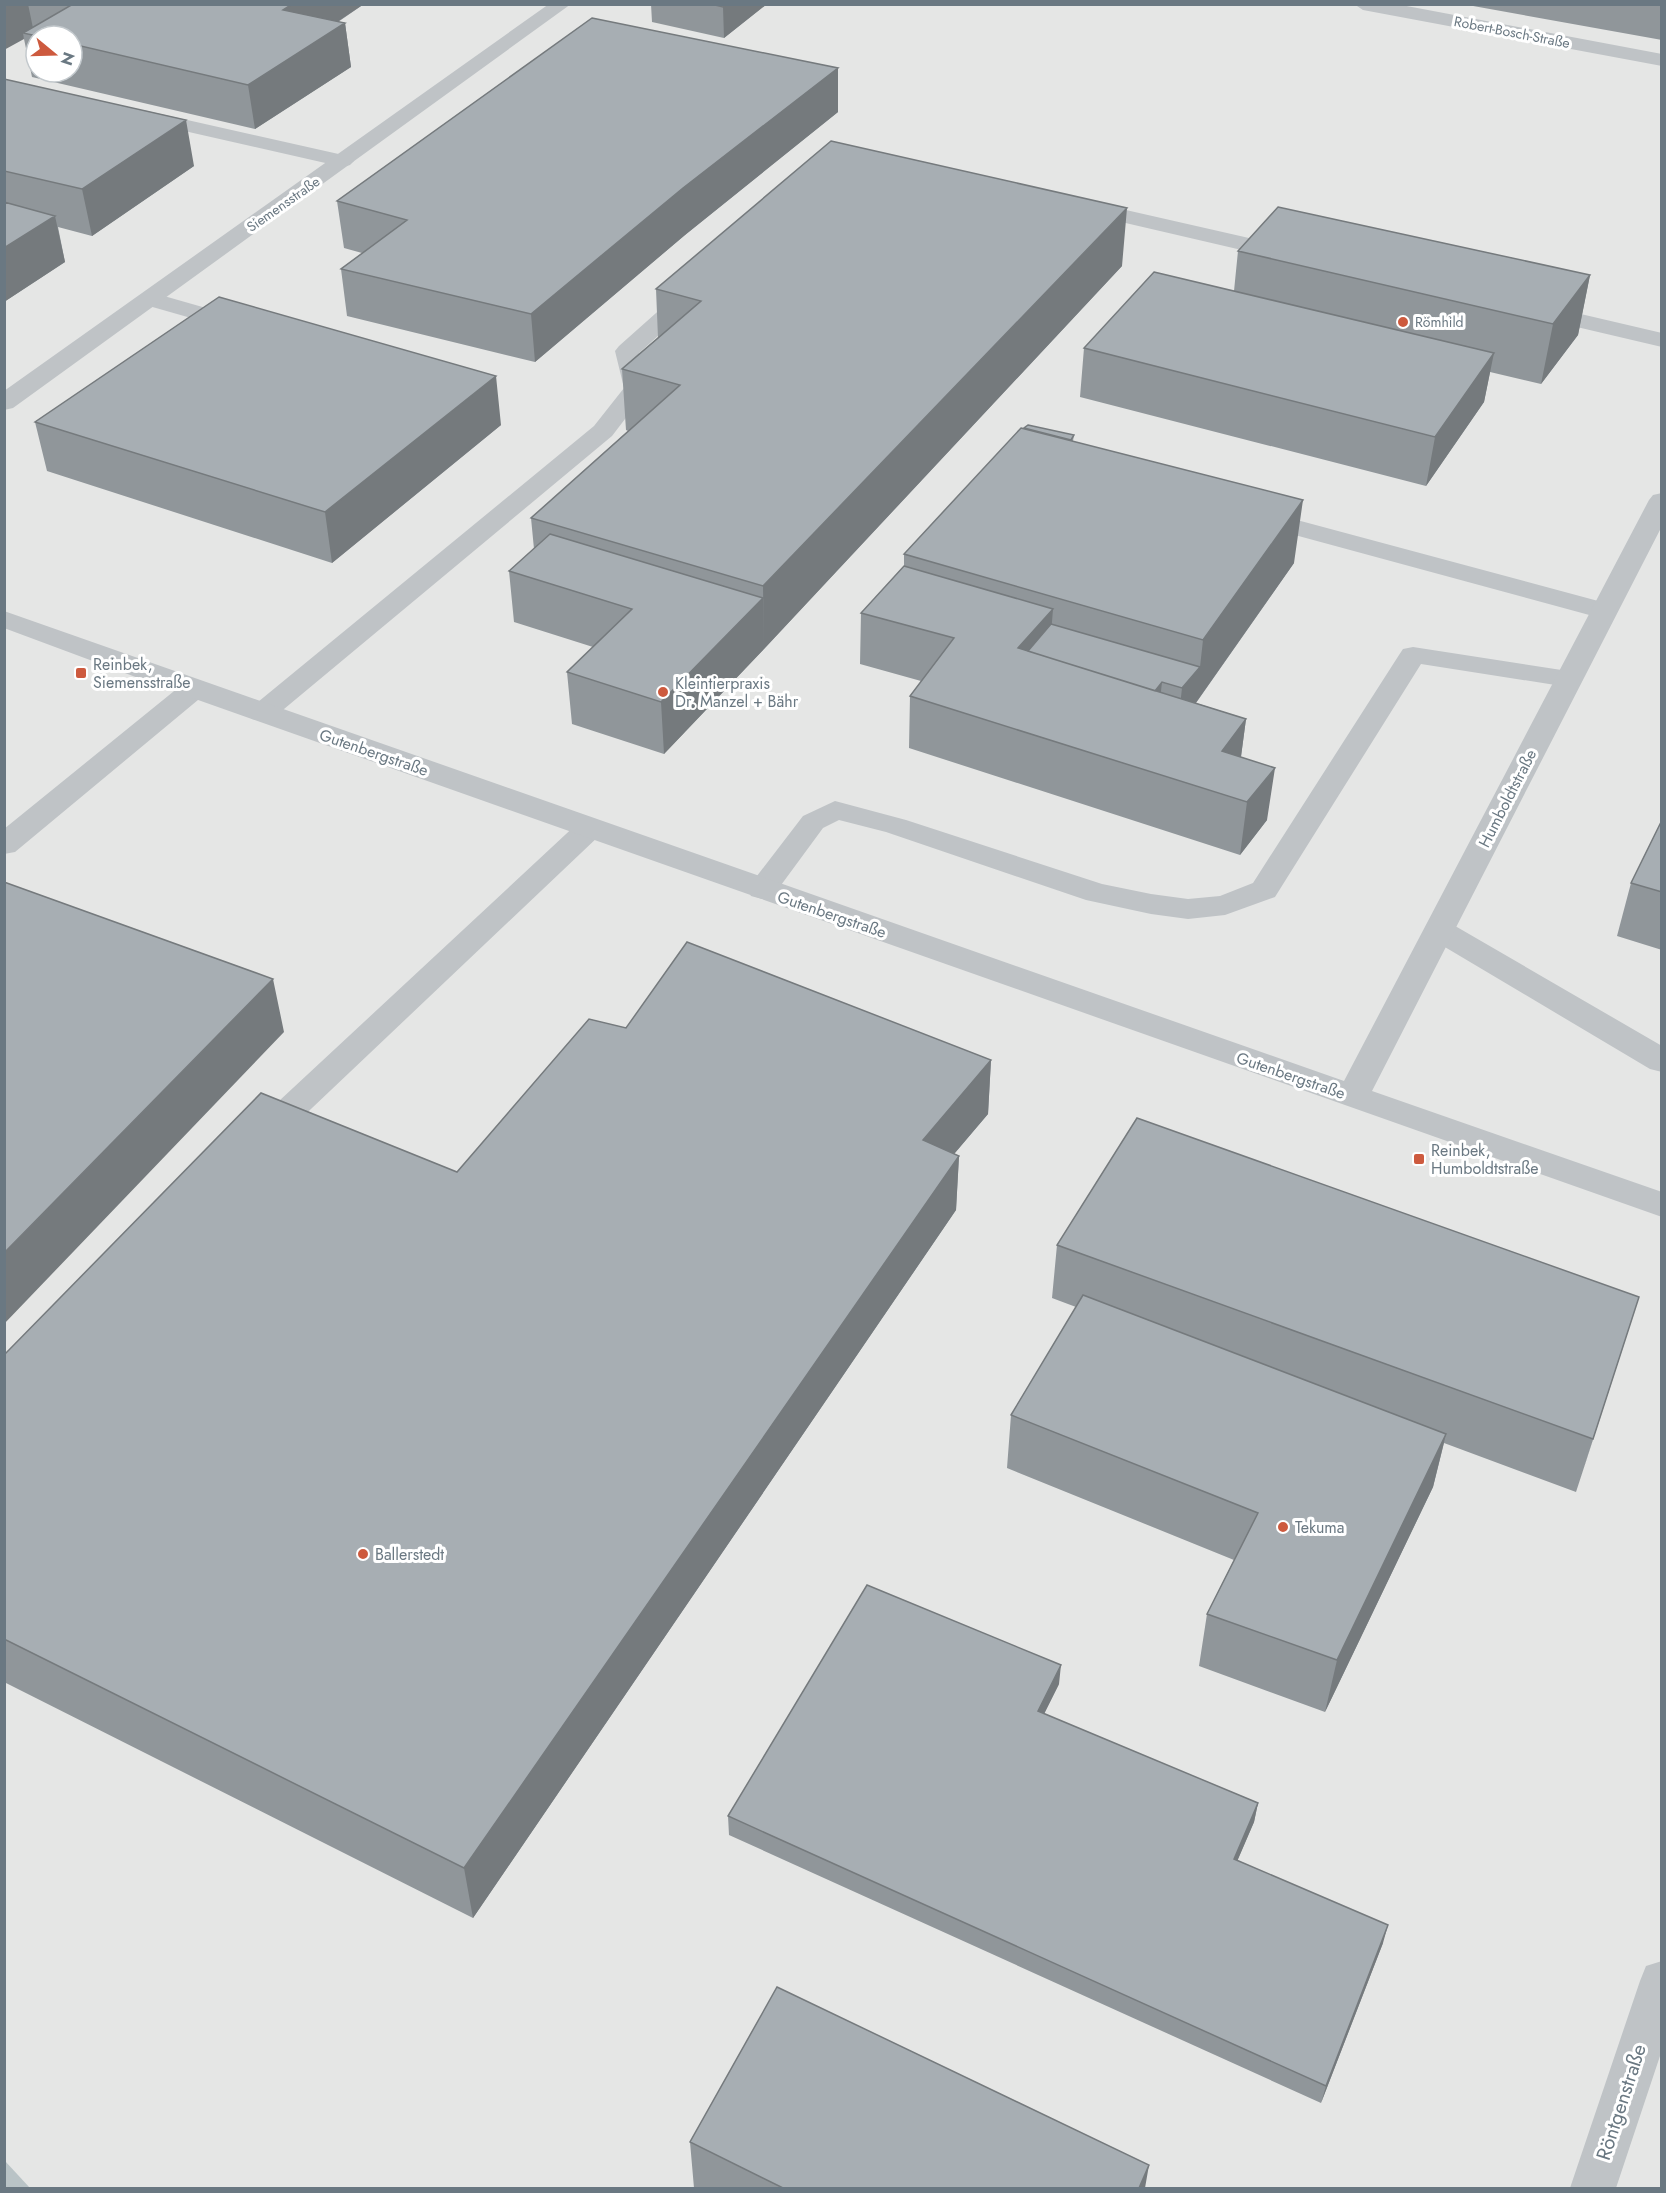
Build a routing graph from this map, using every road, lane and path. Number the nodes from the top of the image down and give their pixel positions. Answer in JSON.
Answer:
{"nodes":[{"id":1,"x":562,"y":4,"type":"edge"},
{"id":2,"x":1363,"y":4,"type":"edge"},
{"id":3,"x":1662,"y":60,"type":"edge"},
{"id":4,"x":127,"y":112,"type":"edge"},
{"id":5,"x":343,"y":161,"type":"junction"},
{"id":6,"x":1058,"y":200,"type":"edge"},
{"id":7,"x":1313,"y":259,"type":"edge"},
{"id":8,"x":707,"y":279,"type":"edge"},
{"id":9,"x":150,"y":299,"type":"junction"},
{"id":10,"x":1511,"y":305,"type":"edge"},
{"id":11,"x":261,"y":330,"type":"edge"},
{"id":12,"x":1662,"y":340,"type":"edge"},
{"id":13,"x":4,"y":403,"type":"edge"},
{"id":14,"x":1662,"y":500,"type":"edge"},
{"id":15,"x":1230,"y":510,"type":"edge"},
{"id":16,"x":1604,"y":612,"type":"junction"},
{"id":17,"x":4,"y":619,"type":"edge"},
{"id":18,"x":1568,"y":679,"type":"junction"},
{"id":19,"x":194,"y":689,"type":"junction"},
{"id":20,"x":262,"y":713,"type":"junction"},
{"id":21,"x":590,"y":828,"type":"junction"},
{"id":22,"x":4,"y":845,"type":"edge"},
{"id":23,"x":762,"y":889,"type":"junction"},
{"id":24,"x":1439,"y":930,"type":"junction"},
{"id":25,"x":1662,"y":1061,"type":"edge"},
{"id":26,"x":1353,"y":1096,"type":"junction"},
{"id":27,"x":240,"y":1157,"type":"edge"},
{"id":28,"x":1662,"y":1204,"type":"edge"},
{"id":29,"x":1662,"y":1981,"type":"edge"},
{"id":30,"x":1593,"y":2188,"type":"edge"}],
"edges":[{"from":1,"to":5,"type":"street","name":"Siemensstraße"},
{"from":2,"to":3,"type":"street","name":"Robert-Bosch-Straße"},
{"from":4,"to":5,"type":"street"},
{"from":5,"to":9,"type":"street","name":"Siemensstraße"},
{"from":6,"to":7,"type":"street"},
{"from":8,"to":20,"type":"street"},
{"from":9,"to":11,"type":"street"},
{"from":9,"to":13,"type":"street","name":"Siemensstraße"},
{"from":10,"to":12,"type":"street"},
{"from":14,"to":16,"type":"street","name":"Humboldtstraße"},
{"from":15,"to":16,"type":"street"},
{"from":16,"to":18,"type":"street","name":"Humboldtstraße"},
{"from":17,"to":19,"type":"street","name":"Gutenbergstraße"},
{"from":18,"to":23,"type":"street"},
{"from":18,"to":24,"type":"street","name":"Humboldtstraße"},
{"from":19,"to":20,"type":"street","name":"Gutenbergstraße"},
{"from":19,"to":22,"type":"street"},
{"from":20,"to":21,"type":"street","name":"Gutenbergstraße"},
{"from":21,"to":23,"type":"street","name":"Gutenbergstraße"},
{"from":21,"to":27,"type":"street"},
{"from":23,"to":26,"type":"street","name":"Gutenbergstraße"},
{"from":24,"to":25,"type":"street"},
{"from":24,"to":26,"type":"street","name":"Humboldtstraße"},
{"from":26,"to":28,"type":"street","name":"Gutenbergstraße"},
{"from":29,"to":30,"type":"street","name":"Röntgenstraße"}]}
